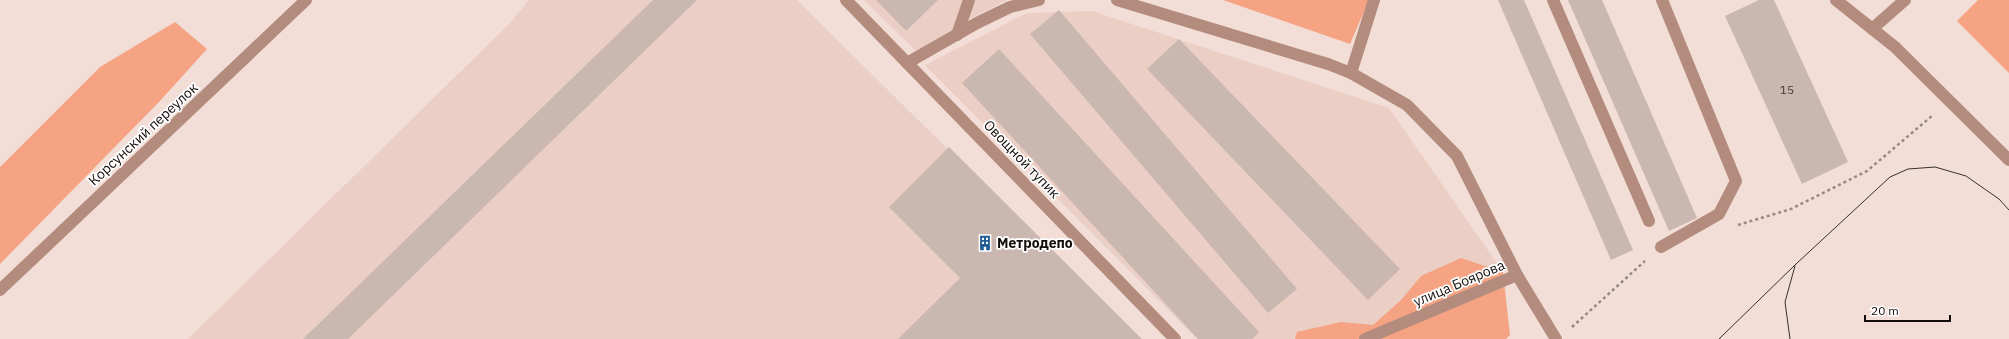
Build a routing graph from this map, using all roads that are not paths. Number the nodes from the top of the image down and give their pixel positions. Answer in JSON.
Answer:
{"nodes":[{"id":1,"x":306,"y":0,"type":"edge"},
{"id":2,"x":846,"y":0,"type":"edge"},
{"id":3,"x":969,"y":0,"type":"edge"},
{"id":4,"x":1039,"y":0,"type":"edge"},
{"id":5,"x":1117,"y":0,"type":"edge"},
{"id":6,"x":1374,"y":0,"type":"edge"},
{"id":7,"x":1553,"y":0,"type":"edge"},
{"id":8,"x":1662,"y":0,"type":"edge"},
{"id":9,"x":1836,"y":0,"type":"edge"},
{"id":10,"x":1904,"y":0,"type":"edge"},
{"id":11,"x":1872,"y":29,"type":"junction"},
{"id":12,"x":957,"y":35,"type":"junction"},
{"id":13,"x":907,"y":63,"type":"junction"},
{"id":14,"x":1352,"y":73,"type":"junction"},
{"id":15,"x":2009,"y":160,"type":"edge"},
{"id":16,"x":1649,"y":221,"type":"dead end"},
{"id":17,"x":1661,"y":247,"type":"road end"},
{"id":18,"x":1518,"y":275,"type":"junction"},
{"id":19,"x":0,"y":290,"type":"edge"},
{"id":20,"x":1175,"y":339,"type":"edge"},
{"id":21,"x":1365,"y":339,"type":"edge"},
{"id":22,"x":1556,"y":339,"type":"edge"}],
"edges":[{"from":1,"to":19,"type":"street","name":"Корсунский переулок"},
{"from":2,"to":13,"type":"street","name":"Овощной тупик"},
{"from":3,"to":12,"type":"street"},
{"from":4,"to":12,"type":"street"},
{"from":5,"to":14,"type":"street"},
{"from":6,"to":14,"type":"street"},
{"from":7,"to":16,"type":"street"},
{"from":8,"to":17,"type":"street"},
{"from":9,"to":11,"type":"street"},
{"from":10,"to":11,"type":"street"},
{"from":11,"to":15,"type":"street"},
{"from":12,"to":13,"type":"street"},
{"from":13,"to":20,"type":"street","name":"Овощной тупик"},
{"from":14,"to":18,"type":"street"},
{"from":18,"to":21,"type":"street","name":"улица Боярова"},
{"from":18,"to":22,"type":"street","name":"улица Боярова"}]}
